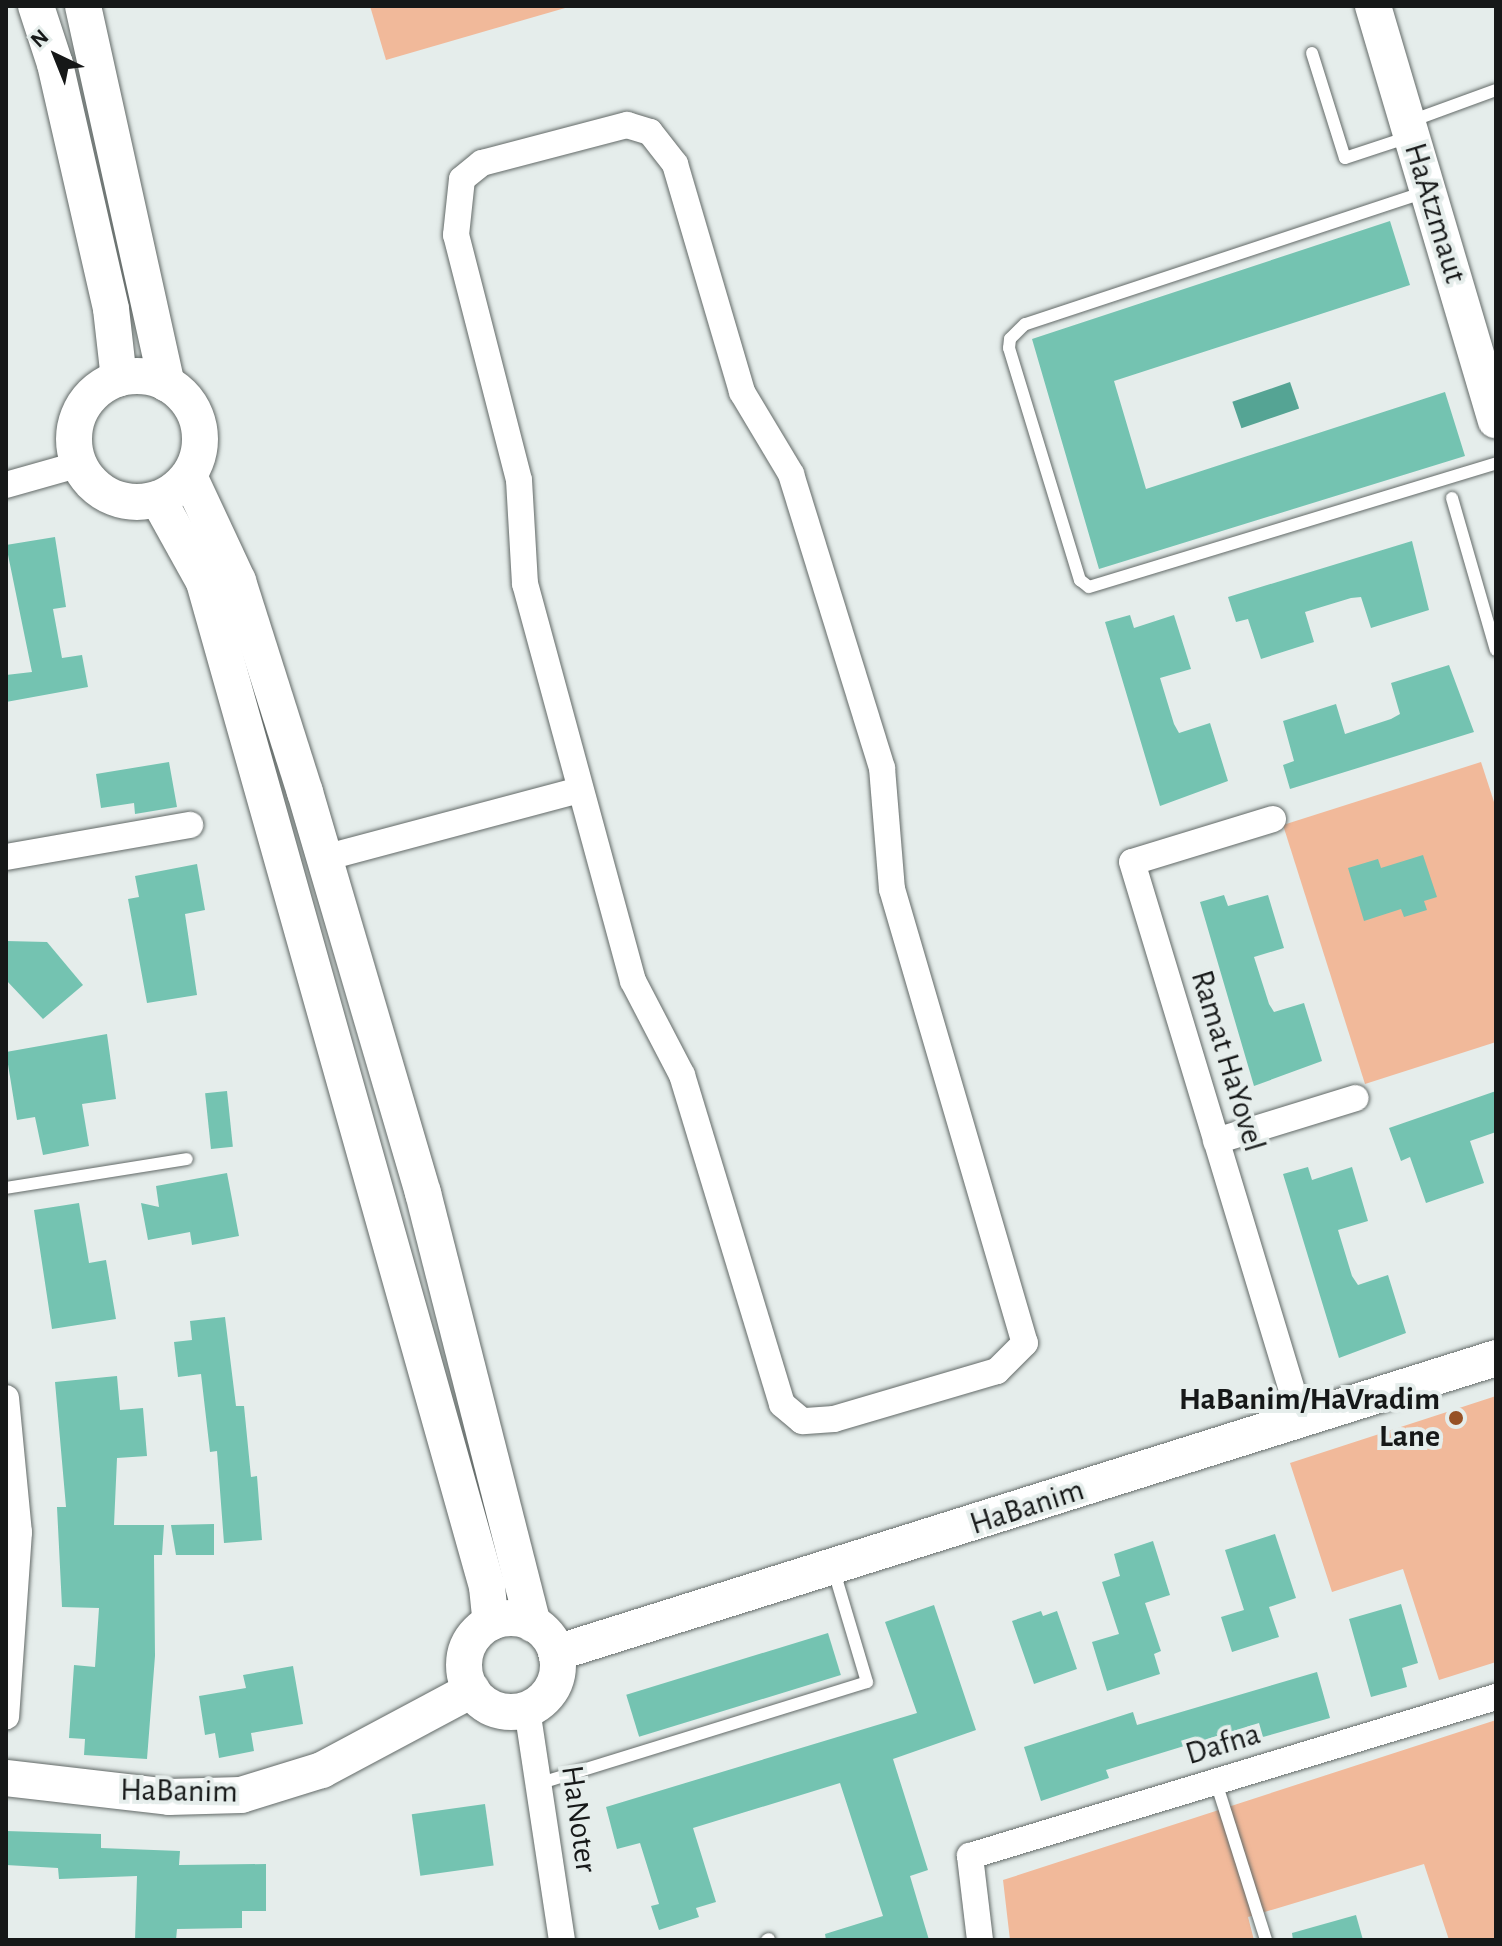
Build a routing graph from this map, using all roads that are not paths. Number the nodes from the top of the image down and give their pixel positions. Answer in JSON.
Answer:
{"nodes":[{"id":1,"x":36,"y":6,"type":"edge"},
{"id":2,"x":83,"y":6,"type":"edge"},
{"id":3,"x":1373,"y":6,"type":"edge"},
{"id":4,"x":1312,"y":53,"type":"dead end"},
{"id":5,"x":1496,"y":90,"type":"edge"},
{"id":6,"x":1410,"y":129,"type":"junction"},
{"id":7,"x":1428,"y":191,"type":"junction"},
{"id":8,"x":119,"y":379,"type":"junction"},
{"id":9,"x":167,"y":384,"type":"junction"},
{"id":10,"x":1496,"y":420,"type":"edge"},
{"id":11,"x":1496,"y":463,"type":"edge"},
{"id":12,"x":80,"y":464,"type":"junction"},
{"id":13,"x":189,"y":476,"type":"junction"},
{"id":14,"x":6,"y":485,"type":"edge"},
{"id":15,"x":1452,"y":498,"type":"dead end"},
{"id":16,"x":158,"y":499,"type":"junction"},
{"id":17,"x":1496,"y":650,"type":"edge"},
{"id":18,"x":579,"y":790,"type":"junction"},
{"id":19,"x":1273,"y":819,"type":"dead end"},
{"id":20,"x":190,"y":825,"type":"dead end"},
{"id":21,"x":6,"y":857,"type":"edge"},
{"id":22,"x":324,"y":858,"type":"junction"},
{"id":23,"x":1356,"y":1098,"type":"dead end"},
{"id":24,"x":1216,"y":1141,"type":"junction"},
{"id":25,"x":187,"y":1159,"type":"dead end"},
{"id":26,"x":6,"y":1188,"type":"edge"},
{"id":27,"x":1496,"y":1358,"type":"edge"},
{"id":28,"x":6,"y":1398,"type":"edge"},
{"id":29,"x":1301,"y":1420,"type":"junction"},
{"id":30,"x":833,"y":1568,"type":"junction"},
{"id":31,"x":491,"y":1623,"type":"junction"},
{"id":32,"x":533,"y":1624,"type":"junction"},
{"id":33,"x":556,"y":1653,"type":"junction"},
{"id":34,"x":472,"y":1690,"type":"junction"},
{"id":35,"x":1496,"y":1697,"type":"edge"},
{"id":36,"x":527,"y":1709,"type":"junction"},
{"id":37,"x":6,"y":1717,"type":"edge"},
{"id":38,"x":6,"y":1778,"type":"edge"},
{"id":39,"x":1216,"y":1782,"type":"junction"},
{"id":40,"x":541,"y":1783,"type":"junction"},
{"id":41,"x":562,"y":1940,"type":"edge"},
{"id":42,"x":980,"y":1940,"type":"edge"},
{"id":43,"x":1266,"y":1940,"type":"edge"}],
"edges":[{"from":1,"to":8,"type":"street"},
{"from":2,"to":9,"type":"street"},
{"from":3,"to":6,"type":"street","name":"HaAtzmaut"},
{"from":4,"to":6,"type":"lane"},
{"from":5,"to":6,"type":"lane"},
{"from":6,"to":7,"type":"street","name":"HaAtzmaut"},
{"from":7,"to":10,"type":"street","name":"HaAtzmaut"},
{"from":7,"to":11,"type":"lane"},
{"from":8,"to":9,"type":"street"},
{"from":8,"to":12,"type":"street"},
{"from":9,"to":13,"type":"street"},
{"from":12,"to":14,"type":"street"},
{"from":12,"to":16,"type":"street"},
{"from":13,"to":16,"type":"street"},
{"from":13,"to":22,"type":"street"},
{"from":15,"to":17,"type":"lane"},
{"from":16,"to":31,"type":"street"},
{"from":18,"to":18,"type":"street"},
{"from":18,"to":22,"type":"street"},
{"from":19,"to":24,"type":"street","name":"Ramat HaYovel"},
{"from":20,"to":21,"type":"street"},
{"from":22,"to":32,"type":"street"},
{"from":23,"to":24,"type":"street"},
{"from":24,"to":29,"type":"street","name":"Ramat HaYovel"},
{"from":25,"to":26,"type":"lane"},
{"from":27,"to":29,"type":"street","name":"HaBanim"},
{"from":28,"to":37,"type":"street"},
{"from":29,"to":30,"type":"street","name":"HaBanim"},
{"from":30,"to":33,"type":"street","name":"HaBanim"},
{"from":30,"to":40,"type":"lane"},
{"from":31,"to":32,"type":"street"},
{"from":31,"to":34,"type":"street"},
{"from":32,"to":33,"type":"street"},
{"from":33,"to":36,"type":"street"},
{"from":34,"to":36,"type":"street"},
{"from":34,"to":38,"type":"street","name":"HaBanim"},
{"from":35,"to":39,"type":"street","name":"Dafna"},
{"from":36,"to":40,"type":"street","name":"HaNoter"},
{"from":39,"to":42,"type":"street","name":"Dafna"},
{"from":39,"to":43,"type":"lane"},
{"from":40,"to":41,"type":"street","name":"HaNoter"}]}
